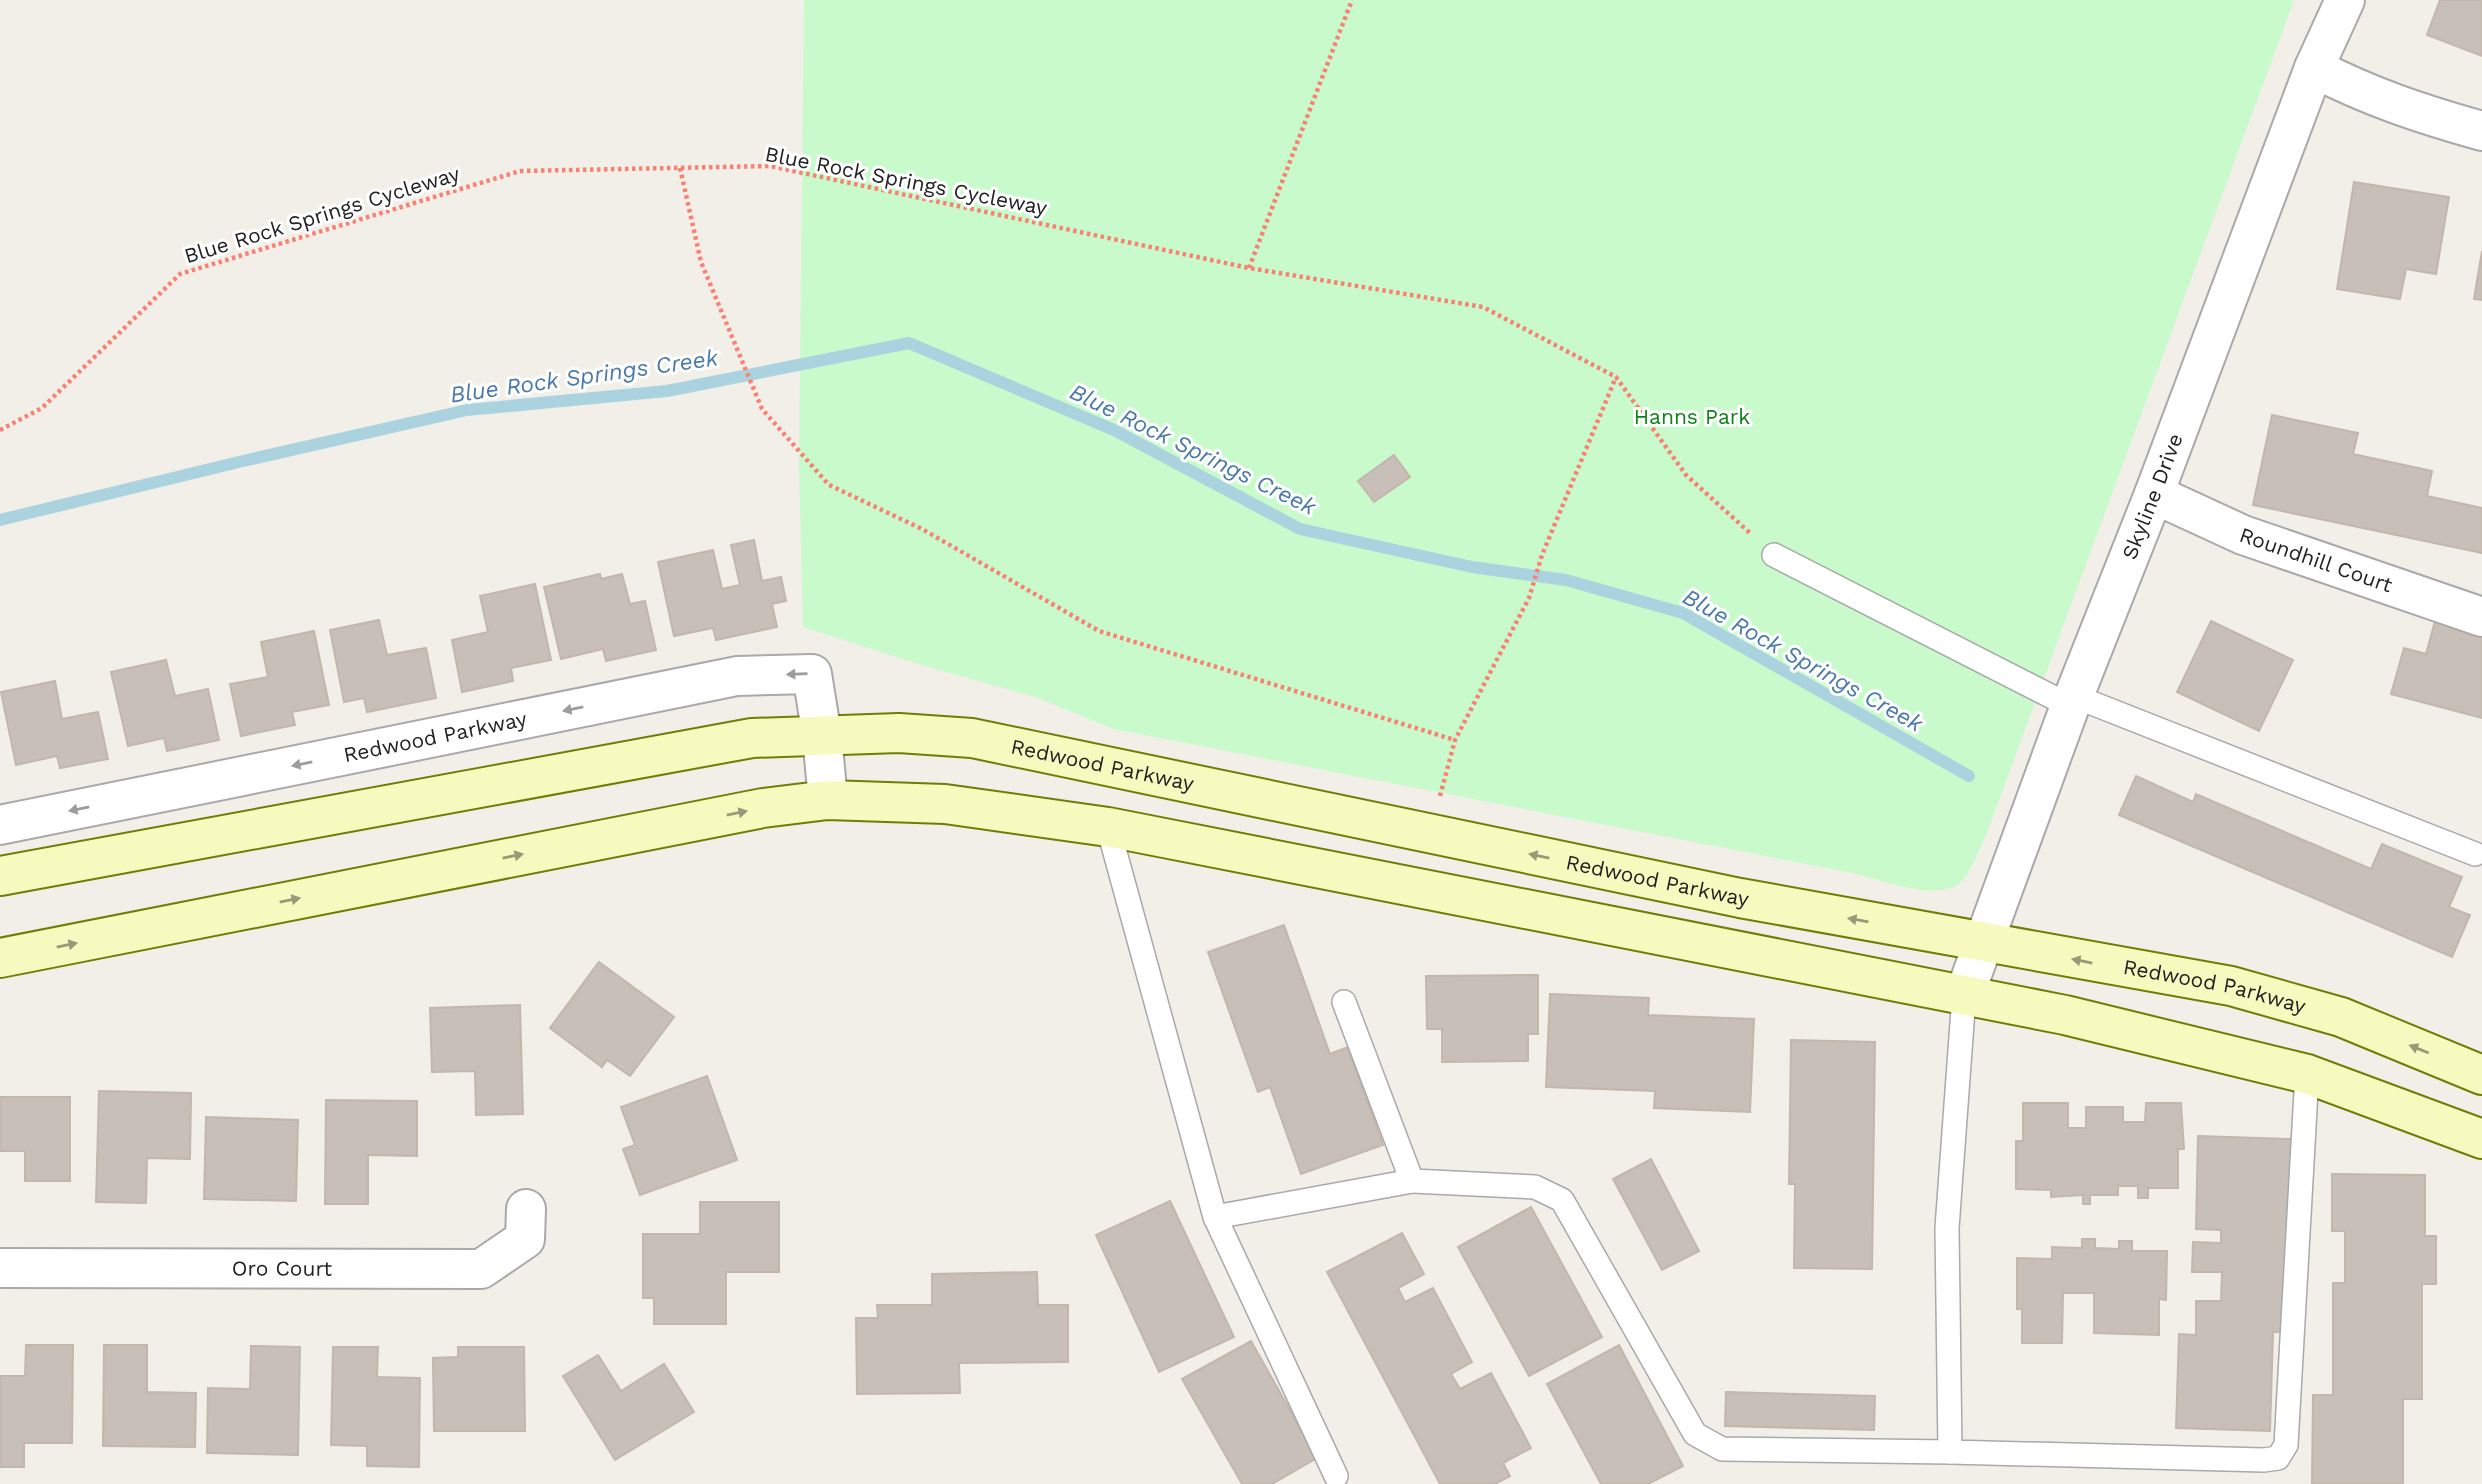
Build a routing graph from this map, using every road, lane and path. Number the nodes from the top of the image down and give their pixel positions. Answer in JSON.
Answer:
{"nodes":[{"id":1,"x":1352,"y":0,"type":"edge"},
{"id":2,"x":2345,"y":0,"type":"edge"},
{"id":3,"x":2314,"y":68,"type":"junction"},
{"id":4,"x":2482,"y":131,"type":"edge"},
{"id":5,"x":680,"y":168,"type":"junction"},
{"id":6,"x":1249,"y":268,"type":"junction"},
{"id":7,"x":1616,"y":377,"type":"junction"},
{"id":8,"x":0,"y":430,"type":"edge"},
{"id":9,"x":2154,"y":494,"type":"junction"},
{"id":10,"x":1774,"y":555,"type":"joint"},
{"id":11,"x":2482,"y":617,"type":"edge"},
{"id":12,"x":2072,"y":701,"type":"junction"},
{"id":13,"x":822,"y":736,"type":"junction"},
{"id":14,"x":1455,"y":740,"type":"junction"},
{"id":15,"x":828,"y":800,"type":"junction"},
{"id":16,"x":0,"y":825,"type":"edge"},
{"id":17,"x":1108,"y":827,"type":"junction"},
{"id":18,"x":1430,"y":834,"type":"junction"},
{"id":19,"x":2475,"y":854,"type":"dead end"},
{"id":20,"x":0,"y":876,"type":"edge"},
{"id":21,"x":1982,"y":942,"type":"junction"},
{"id":22,"x":0,"y":958,"type":"edge"},
{"id":23,"x":1964,"y":996,"type":"junction"},
{"id":24,"x":1345,"y":1002,"type":"dead end"},
{"id":25,"x":2307,"y":1074,"type":"junction"},
{"id":26,"x":2482,"y":1075,"type":"edge"},
{"id":27,"x":2482,"y":1139,"type":"edge"},
{"id":28,"x":1412,"y":1181,"type":"junction"},
{"id":29,"x":526,"y":1209,"type":"dead end"},
{"id":30,"x":1215,"y":1217,"type":"junction"},
{"id":31,"x":0,"y":1268,"type":"edge"},
{"id":32,"x":1950,"y":1452,"type":"junction"},
{"id":33,"x":1336,"y":1476,"type":"dead end"}],
"edges":[{"from":1,"to":6,"type":"path"},
{"from":2,"to":3,"type":"street","name":"Skyline Drive"},
{"from":3,"to":4,"type":"street"},
{"from":3,"to":9,"type":"street","name":"Skyline Drive"},
{"from":5,"to":6,"type":"path","name":"Blue Rock Springs Cycleway"},
{"from":5,"to":8,"type":"path","name":"Blue Rock Springs Cycleway"},
{"from":5,"to":14,"type":"path"},
{"from":6,"to":7,"type":"path","name":"Blue Rock Springs Cycleway"},
{"from":7,"to":10,"type":"path","name":"Blue Rock Springs Cycleway"},
{"from":7,"to":14,"type":"path"},
{"from":9,"to":11,"type":"street","name":"Roundhill Court"},
{"from":9,"to":12,"type":"street","name":"Skyline Drive"},
{"from":10,"to":12,"type":"lane"},
{"from":12,"to":19,"type":"lane"},
{"from":12,"to":21,"type":"street","name":"Skyline Drive"},
{"from":13,"to":15,"type":"street","name":"Redwood Parkway"},
{"from":13,"to":16,"type":"street","name":"Redwood Parkway","one_way":true},
{"from":13,"to":18,"type":"main road","name":"Redwood Parkway"},
{"from":13,"to":20,"type":"main road","name":"Redwood Parkway"},
{"from":14,"to":18,"type":"path"},
{"from":15,"to":17,"type":"main road"},
{"from":22,"to":15,"type":"main road","one_way":true},
{"from":17,"to":23,"type":"main road"},
{"from":17,"to":30,"type":"lane"},
{"from":21,"to":18,"type":"main road","name":"Redwood Parkway","one_way":true},
{"from":21,"to":23,"type":"street","name":"Skyline Drive"},
{"from":26,"to":21,"type":"main road","name":"Redwood Parkway","one_way":true},
{"from":23,"to":25,"type":"main road"},
{"from":23,"to":32,"type":"lane"},
{"from":24,"to":28,"type":"lane"},
{"from":25,"to":27,"type":"main road"},
{"from":25,"to":32,"type":"lane"},
{"from":28,"to":30,"type":"lane"},
{"from":28,"to":32,"type":"lane"},
{"from":29,"to":31,"type":"street","name":"Oro Court"},
{"from":30,"to":33,"type":"lane"}]}
